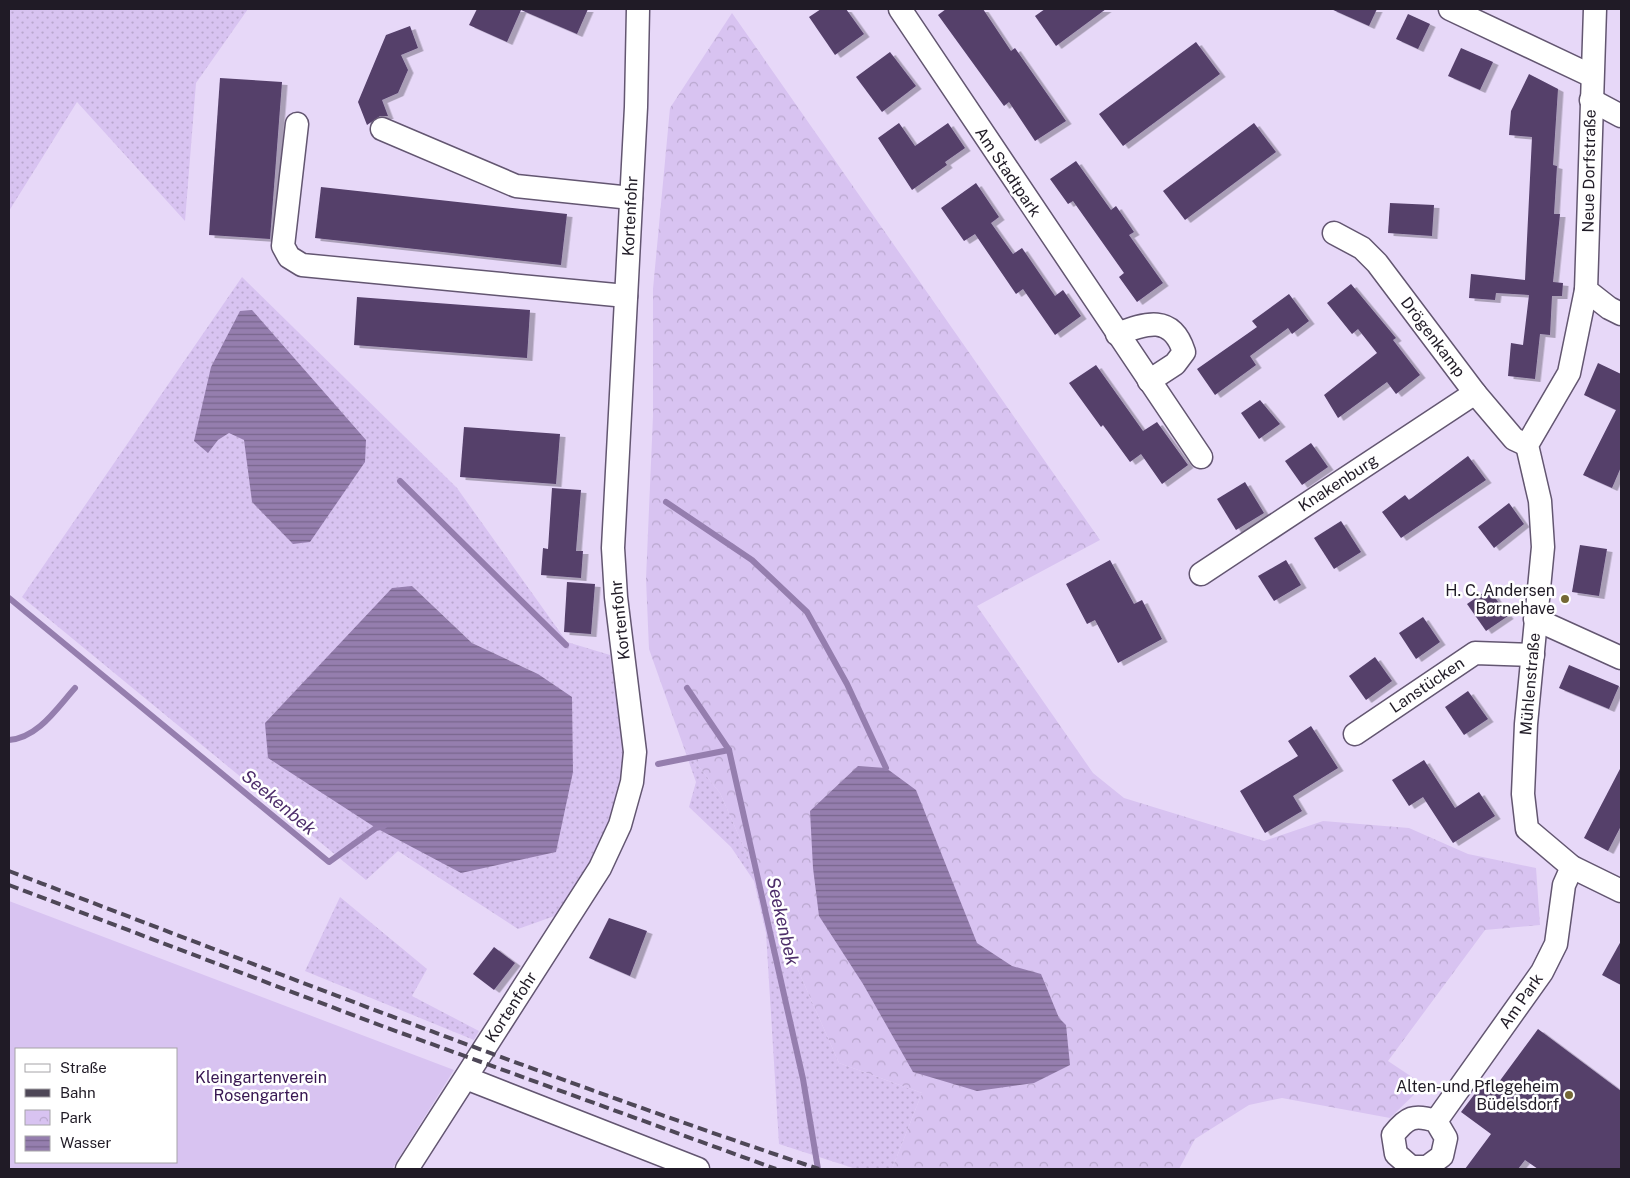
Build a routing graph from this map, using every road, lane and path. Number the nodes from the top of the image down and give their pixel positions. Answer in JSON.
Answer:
{"nodes":[{"id":1,"x":638,"y":9,"type":"edge"},
{"id":2,"x":900,"y":9,"type":"edge"},
{"id":3,"x":1450,"y":9,"type":"edge"},
{"id":4,"x":1595,"y":9,"type":"edge"},
{"id":5,"x":1592,"y":76,"type":"junction"},
{"id":6,"x":1591,"y":100,"type":"junction"},
{"id":7,"x":1621,"y":116,"type":"edge"},
{"id":8,"x":297,"y":124,"type":"dead end"},
{"id":9,"x":382,"y":129,"type":"dead end"},
{"id":10,"x":631,"y":198,"type":"junction"},
{"id":11,"x":1334,"y":233,"type":"dead end"},
{"id":12,"x":1586,"y":290,"type":"junction"},
{"id":13,"x":626,"y":296,"type":"junction"},
{"id":14,"x":1621,"y":314,"type":"edge"},
{"id":15,"x":1117,"y":334,"type":"junction"},
{"id":16,"x":1149,"y":381,"type":"junction"},
{"id":17,"x":1475,"y":392,"type":"junction"},
{"id":18,"x":1528,"y":445,"type":"junction"},
{"id":19,"x":1201,"y":457,"type":"dead end"},
{"id":20,"x":1201,"y":574,"type":"dead end"},
{"id":21,"x":1535,"y":618,"type":"junction"},
{"id":22,"x":1534,"y":655,"type":"junction"},
{"id":23,"x":1621,"y":658,"type":"edge"},
{"id":24,"x":1355,"y":734,"type":"dead end"},
{"id":25,"x":1572,"y":867,"type":"junction"},
{"id":26,"x":1621,"y":890,"type":"edge"},
{"id":27,"x":466,"y":1078,"type":"junction"},
{"id":28,"x":1436,"y":1120,"type":"dead end"},
{"id":29,"x":407,"y":1169,"type":"edge"},
{"id":30,"x":698,"y":1169,"type":"edge"}],
"edges":[{"from":1,"to":10,"type":"street","name":"Kortenfohr"},
{"from":2,"to":15,"type":"street","name":"Am Stadtpark"},
{"from":3,"to":5,"type":"street"},
{"from":4,"to":5,"type":"street","name":"Neue Dorfstraße"},
{"from":5,"to":6,"type":"street","name":"Neue Dorfstraße"},
{"from":6,"to":7,"type":"street"},
{"from":6,"to":12,"type":"street","name":"Neue Dorfstraße"},
{"from":8,"to":13,"type":"street"},
{"from":9,"to":10,"type":"street"},
{"from":10,"to":13,"type":"street","name":"Kortenfohr"},
{"from":11,"to":17,"type":"street","name":"Drögenkamp"},
{"from":12,"to":14,"type":"street"},
{"from":12,"to":18,"type":"street"},
{"from":13,"to":27,"type":"street","name":"Kortenfohr"},
{"from":15,"to":16,"type":"street","name":"Am Stadtpark"},
{"from":15,"to":16,"type":"street"},
{"from":16,"to":19,"type":"street","name":"Am Stadtpark"},
{"from":17,"to":18,"type":"street","name":"Drögenkamp"},
{"from":17,"to":20,"type":"street","name":"Knakenburg"},
{"from":18,"to":21,"type":"street","name":"Mühlenstraße"},
{"from":21,"to":22,"type":"street","name":"Mühlenstraße"},
{"from":21,"to":23,"type":"street"},
{"from":22,"to":24,"type":"street","name":"Lanstücken"},
{"from":22,"to":25,"type":"street","name":"Mühlenstraße"},
{"from":25,"to":26,"type":"street","name":"Mühlenstraße"},
{"from":25,"to":28,"type":"street","name":"Am Park"},
{"from":27,"to":29,"type":"street","name":"Kortenfohr"},
{"from":27,"to":30,"type":"street"}]}
